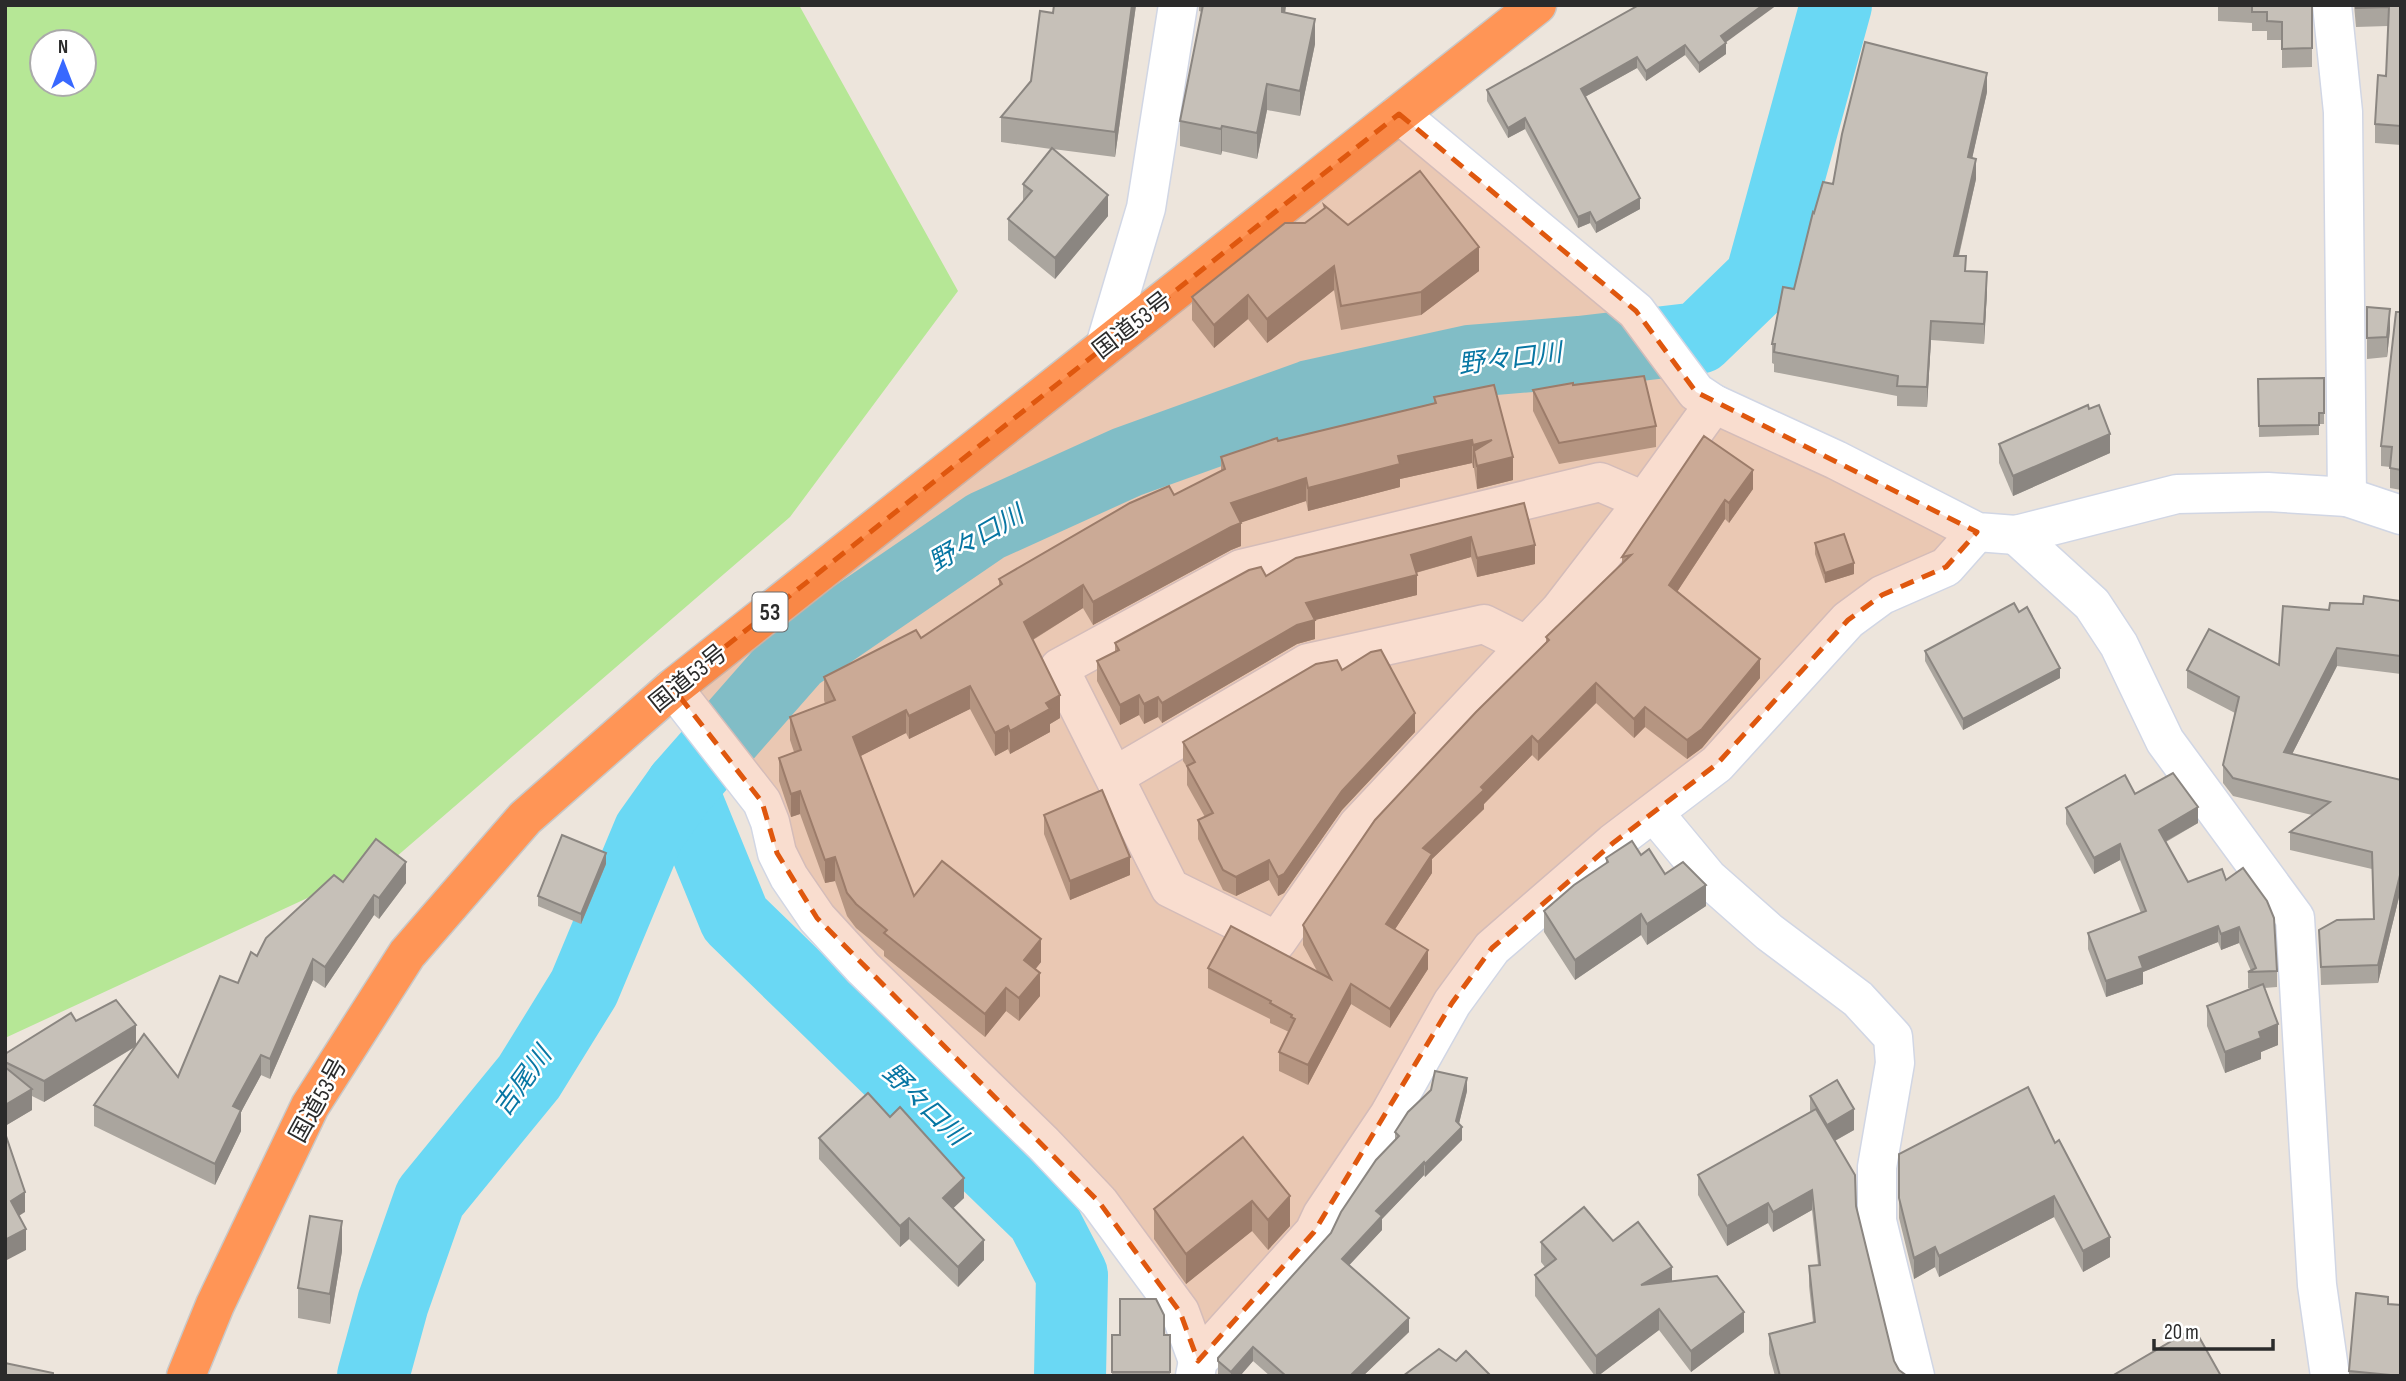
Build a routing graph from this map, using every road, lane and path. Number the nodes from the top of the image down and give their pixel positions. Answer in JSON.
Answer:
{"nodes":[{"id":1,"x":1178,"y":5,"type":"edge"},
{"id":2,"x":1537,"y":5,"type":"edge"},
{"id":3,"x":2332,"y":5,"type":"edge"},
{"id":4,"x":1399,"y":114,"type":"junction"},
{"id":5,"x":1105,"y":346,"type":"junction"},
{"id":6,"x":1705,"y":398,"type":"junction"},
{"id":7,"x":2347,"y":498,"type":"junction"},
{"id":8,"x":1644,"y":501,"type":"junction"},
{"id":9,"x":2401,"y":515,"type":"edge"},
{"id":10,"x":1978,"y":533,"type":"junction"},
{"id":11,"x":2016,"y":535,"type":"junction"},
{"id":12,"x":1526,"y":645,"type":"junction"},
{"id":13,"x":673,"y":688,"type":"junction"},
{"id":14,"x":1115,"y":776,"type":"junction"},
{"id":15,"x":1654,"y":813,"type":"junction"},
{"id":16,"x":1197,"y":1368,"type":"edge"},
{"id":17,"x":186,"y":1376,"type":"edge"},
{"id":18,"x":1915,"y":1376,"type":"edge"},
{"id":19,"x":2330,"y":1376,"type":"edge"}],
"edges":[{"from":1,"to":5,"type":"street"},
{"from":2,"to":4,"type":"highway","name":"国道53号","number":"53"},
{"from":3,"to":7,"type":"street"},
{"from":4,"to":5,"type":"highway","name":"国道53号","number":"53"},
{"from":4,"to":6,"type":"street"},
{"from":5,"to":13,"type":"highway","name":"国道53号","number":"53"},
{"from":6,"to":8,"type":"street"},
{"from":6,"to":10,"type":"street"},
{"from":7,"to":9,"type":"street"},
{"from":7,"to":11,"type":"street"},
{"from":8,"to":12,"type":"street"},
{"from":8,"to":14,"type":"street"},
{"from":10,"to":11,"type":"street"},
{"from":10,"to":15,"type":"street"},
{"from":11,"to":19,"type":"street"},
{"from":12,"to":14,"type":"street"},
{"from":12,"to":14,"type":"street"},
{"from":13,"to":16,"type":"street"},
{"from":13,"to":17,"type":"highway","name":"国道53号","number":"53"},
{"from":15,"to":16,"type":"street"},
{"from":15,"to":18,"type":"street"}]}
